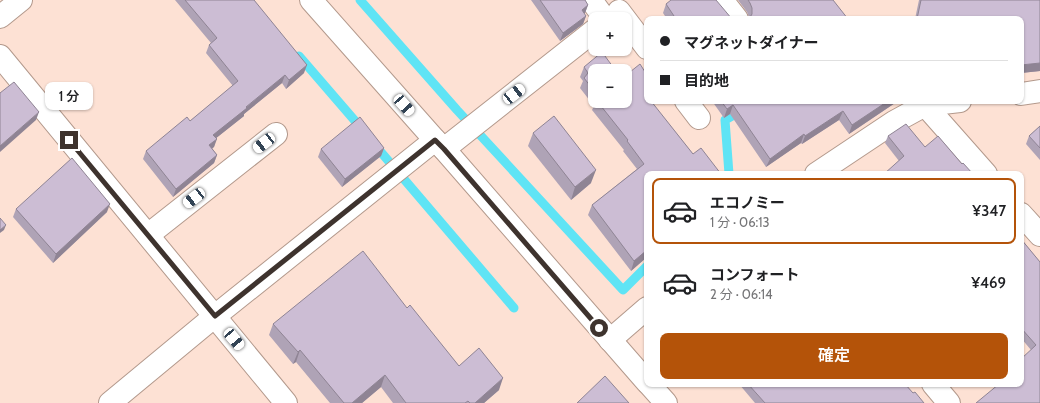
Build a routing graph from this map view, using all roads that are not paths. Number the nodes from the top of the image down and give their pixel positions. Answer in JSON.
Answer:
{"nodes":[{"id":1,"x":21,"y":0,"type":"edge"},
{"id":2,"x":311,"y":0,"type":"edge"},
{"id":3,"x":591,"y":0,"type":"edge"},
{"id":4,"x":722,"y":0,"type":"edge"},
{"id":5,"x":617,"y":12,"type":"edge"},
{"id":6,"x":735,"y":16,"type":"edge"},
{"id":7,"x":0,"y":17,"type":"edge"},
{"id":8,"x":632,"y":30,"type":"edge"},
{"id":9,"x":588,"y":35,"type":"edge"},
{"id":10,"x":644,"y":44,"type":"edge"},
{"id":11,"x":0,"y":56,"type":"edge"},
{"id":12,"x":1040,"y":91,"type":"edge"},
{"id":13,"x":1024,"y":94,"type":"edge"},
{"id":14,"x":688,"y":104,"type":"edge"},
{"id":15,"x":934,"y":104,"type":"edge"},
{"id":16,"x":925,"y":105,"type":"junction"},
{"id":17,"x":699,"y":118,"type":"dead end"},
{"id":18,"x":276,"y":134,"type":"dead end"},
{"id":19,"x":439,"y":145,"type":"junction"},
{"id":20,"x":820,"y":171,"type":"edge"},
{"id":21,"x":983,"y":171,"type":"edge"},
{"id":22,"x":1024,"y":217,"type":"edge"},
{"id":23,"x":148,"y":235,"type":"junction"},
{"id":24,"x":1040,"y":235,"type":"edge"},
{"id":25,"x":644,"y":311,"type":"edge"},
{"id":26,"x":215,"y":316,"type":"junction"},
{"id":27,"x":610,"y":340,"type":"junction"},
{"id":28,"x":644,"y":378,"type":"edge"},
{"id":29,"x":652,"y":387,"type":"edge"},
{"id":30,"x":936,"y":387,"type":"edge"},
{"id":31,"x":110,"y":403,"type":"edge"},
{"id":32,"x":286,"y":403,"type":"edge"},
{"id":33,"x":666,"y":403,"type":"edge"},
{"id":34,"x":949,"y":403,"type":"edge"}],
"edges":[{"from":1,"to":7,"type":"street"},
{"from":2,"to":19,"type":"street"},
{"from":3,"to":5,"type":"street"},
{"from":4,"to":6,"type":"street"},
{"from":8,"to":10,"type":"street"},
{"from":9,"to":19,"type":"street"},
{"from":11,"to":23,"type":"street"},
{"from":12,"to":13,"type":"street"},
{"from":14,"to":17,"type":"street"},
{"from":15,"to":16,"type":"street"},
{"from":16,"to":20,"type":"street"},
{"from":16,"to":21,"type":"street"},
{"from":18,"to":23,"type":"street"},
{"from":19,"to":26,"type":"street"},
{"from":19,"to":27,"type":"street"},
{"from":22,"to":24,"type":"street"},
{"from":23,"to":26,"type":"street"},
{"from":25,"to":27,"type":"street"},
{"from":26,"to":31,"type":"street"},
{"from":26,"to":32,"type":"street"},
{"from":27,"to":28,"type":"street"},
{"from":29,"to":33,"type":"street"},
{"from":30,"to":34,"type":"street"}]}
